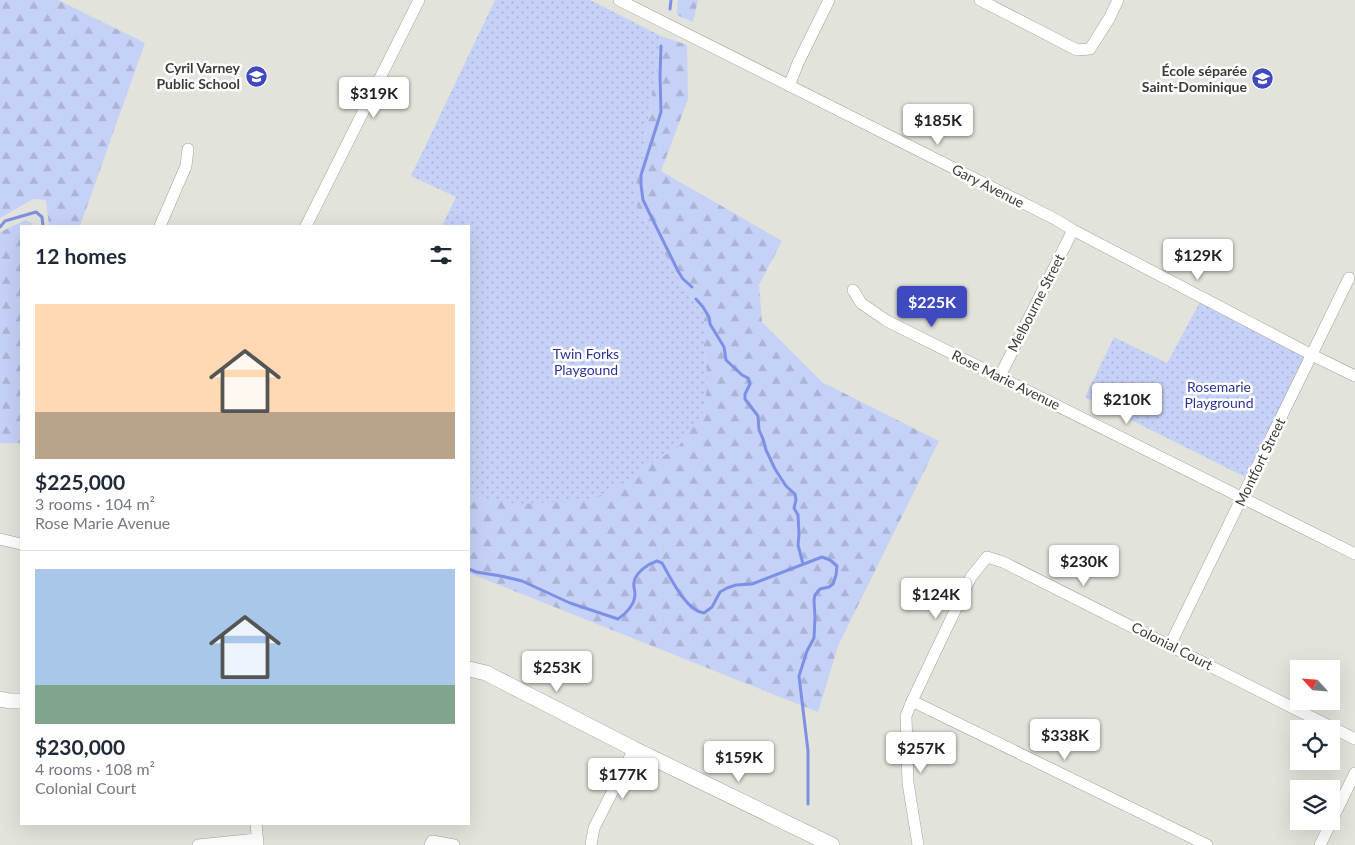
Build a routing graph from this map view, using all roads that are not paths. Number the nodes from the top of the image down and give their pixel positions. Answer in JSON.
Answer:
{"nodes":[{"id":1,"x":419,"y":0,"type":"edge"},
{"id":2,"x":619,"y":0,"type":"edge"},
{"id":3,"x":829,"y":0,"type":"edge"},
{"id":4,"x":980,"y":0,"type":"edge"},
{"id":5,"x":1118,"y":0,"type":"edge"},
{"id":6,"x":789,"y":86,"type":"junction"},
{"id":7,"x":188,"y":148,"type":"dead end"},
{"id":8,"x":160,"y":225,"type":"edge"},
{"id":9,"x":306,"y":225,"type":"edge"},
{"id":10,"x":1073,"y":230,"type":"junction"},
{"id":11,"x":1350,"y":278,"type":"dead end"},
{"id":12,"x":853,"y":290,"type":"dead end"},
{"id":13,"x":1312,"y":355,"type":"junction"},
{"id":14,"x":1000,"y":376,"type":"junction"},
{"id":15,"x":1355,"y":376,"type":"edge"},
{"id":16,"x":1242,"y":498,"type":"junction"},
{"id":17,"x":0,"y":538,"type":"edge"},
{"id":18,"x":20,"y":544,"type":"edge"},
{"id":19,"x":1355,"y":554,"type":"edge"},
{"id":20,"x":1170,"y":645,"type":"junction"},
{"id":21,"x":470,"y":669,"type":"edge"},
{"id":22,"x":0,"y":699,"type":"edge"},
{"id":23,"x":20,"y":701,"type":"edge"},
{"id":24,"x":912,"y":701,"type":"junction"},
{"id":25,"x":1355,"y":739,"type":"edge"},
{"id":26,"x":634,"y":749,"type":"junction"},
{"id":27,"x":1355,"y":773,"type":"edge"},
{"id":28,"x":256,"y":825,"type":"edge"},
{"id":29,"x":257,"y":842,"type":"edge"},
{"id":30,"x":198,"y":845,"type":"edge"},
{"id":31,"x":430,"y":845,"type":"edge"},
{"id":32,"x":454,"y":845,"type":"edge"},
{"id":33,"x":591,"y":845,"type":"edge"},
{"id":34,"x":832,"y":845,"type":"edge"},
{"id":35,"x":918,"y":845,"type":"edge"},
{"id":36,"x":1207,"y":845,"type":"edge"},
{"id":37,"x":1320,"y":845,"type":"edge"}],
"edges":[{"from":1,"to":9,"type":"street"},
{"from":2,"to":6,"type":"street","name":"Gary Avenue"},
{"from":3,"to":6,"type":"street"},
{"from":4,"to":5,"type":"street"},
{"from":6,"to":10,"type":"street","name":"Gary Avenue"},
{"from":7,"to":8,"type":"street"},
{"from":10,"to":13,"type":"street","name":"Gary Avenue"},
{"from":10,"to":14,"type":"street","name":"Melbourne Street"},
{"from":11,"to":13,"type":"street","name":"Montfort Street"},
{"from":12,"to":14,"type":"street","name":"Rose Marie Avenue"},
{"from":13,"to":15,"type":"street","name":"Gary Avenue"},
{"from":13,"to":16,"type":"street","name":"Montfort Street"},
{"from":14,"to":16,"type":"street","name":"Rose Marie Avenue"},
{"from":16,"to":19,"type":"street","name":"Rose Marie Avenue"},
{"from":16,"to":20,"type":"street","name":"Montfort Street"},
{"from":17,"to":18,"type":"street"},
{"from":20,"to":24,"type":"street","name":"Colonial Court"},
{"from":20,"to":25,"type":"street","name":"Colonial Court"},
{"from":21,"to":26,"type":"street"},
{"from":22,"to":23,"type":"street"},
{"from":24,"to":35,"type":"street"},
{"from":24,"to":36,"type":"street"},
{"from":26,"to":33,"type":"street"},
{"from":26,"to":34,"type":"street"},
{"from":27,"to":37,"type":"street"},
{"from":28,"to":29,"type":"street"},
{"from":29,"to":30,"type":"street"},
{"from":31,"to":32,"type":"street"}]}
